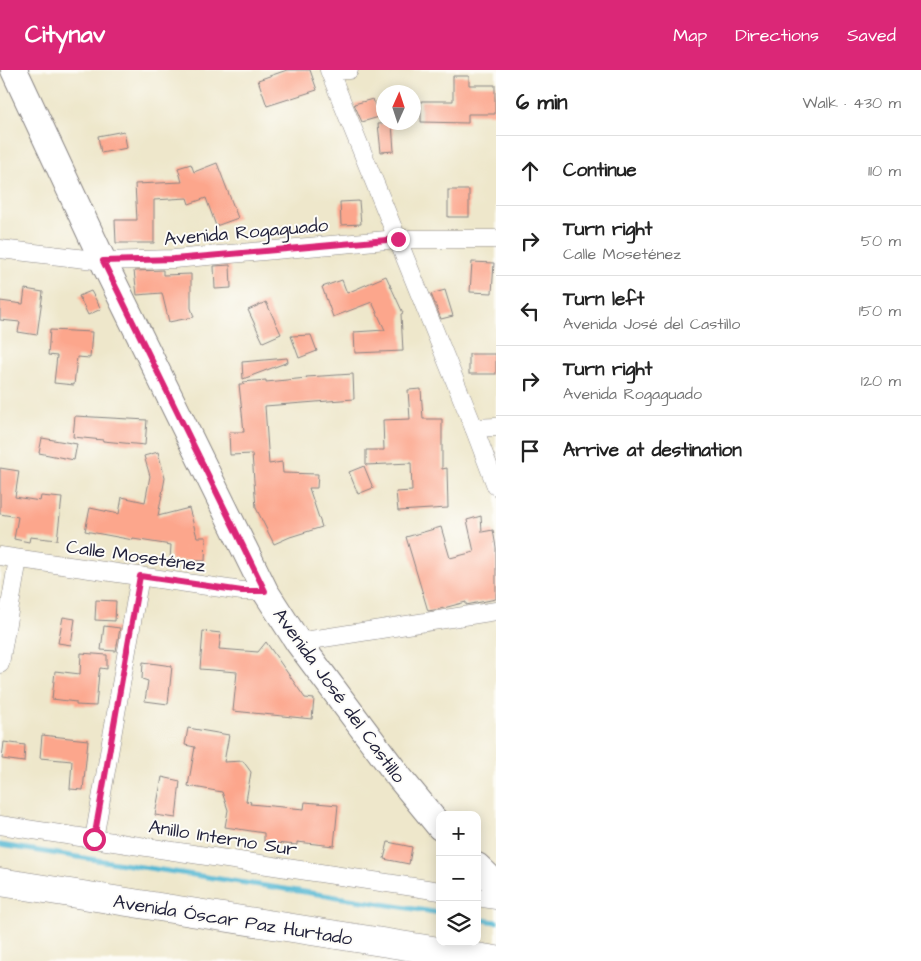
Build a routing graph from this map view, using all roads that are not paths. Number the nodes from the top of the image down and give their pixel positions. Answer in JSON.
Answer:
{"nodes":[{"id":1,"x":14,"y":70,"type":"edge"},
{"id":2,"x":329,"y":70,"type":"edge"},
{"id":3,"x":349,"y":70,"type":"edge"},
{"id":4,"x":398,"y":239,"type":"junction"},
{"id":5,"x":496,"y":239,"type":"edge"},
{"id":6,"x":0,"y":249,"type":"edge"},
{"id":7,"x":103,"y":261,"type":"junction"},
{"id":8,"x":496,"y":427,"type":"edge"},
{"id":9,"x":474,"y":428,"type":"junction"},
{"id":10,"x":496,"y":486,"type":"edge"},
{"id":11,"x":0,"y":556,"type":"edge"},
{"id":12,"x":18,"y":559,"type":"junction"},
{"id":13,"x":140,"y":576,"type":"junction"},
{"id":14,"x":265,"y":591,"type":"junction"},
{"id":15,"x":496,"y":611,"type":"edge"},
{"id":16,"x":298,"y":642,"type":"junction"},
{"id":17,"x":0,"y":664,"type":"edge"},
{"id":18,"x":436,"y":822,"type":"edge"},
{"id":19,"x":0,"y":825,"type":"edge"},
{"id":20,"x":94,"y":839,"type":"junction"},
{"id":21,"x":481,"y":870,"type":"edge"},
{"id":22,"x":0,"y":882,"type":"edge"},
{"id":23,"x":496,"y":884,"type":"edge"},
{"id":24,"x":436,"y":891,"type":"edge"},
{"id":25,"x":481,"y":898,"type":"edge"},
{"id":26,"x":496,"y":900,"type":"edge"},
{"id":27,"x":496,"y":960,"type":"edge"}],
"edges":[{"from":1,"to":7,"type":"main road","name":"Avenida José del Castillo"},
{"from":2,"to":3,"type":"street"},
{"from":2,"to":4,"type":"street"},
{"from":4,"to":5,"type":"street","name":"Avenida Rogaguado"},
{"from":4,"to":7,"type":"street","name":"Avenida Rogaguado"},
{"from":4,"to":9,"type":"street"},
{"from":6,"to":7,"type":"street","name":"Avenida Rogaguado"},
{"from":7,"to":14,"type":"main road","name":"Avenida José del Castillo"},
{"from":8,"to":9,"type":"street"},
{"from":9,"to":10,"type":"street"},
{"from":11,"to":12,"type":"street","name":"Calle Moseténez"},
{"from":12,"to":13,"type":"street","name":"Calle Moseténez"},
{"from":12,"to":17,"type":"street"},
{"from":13,"to":14,"type":"street","name":"Calle Moseténez"},
{"from":13,"to":20,"type":"street"},
{"from":14,"to":16,"type":"main road","name":"Avenida José del Castillo"},
{"from":15,"to":16,"type":"street"},
{"from":16,"to":18,"type":"main road","name":"Avenida José del Castillo"},
{"from":19,"to":20,"type":"street","name":"Anillo Interno Sur"},
{"from":20,"to":24,"type":"street","name":"Anillo Interno Sur"},
{"from":21,"to":23,"type":"main road"},
{"from":22,"to":27,"type":"highway","name":"Avenida Óscar Paz Hurtado"},
{"from":25,"to":26,"type":"street"}]}
